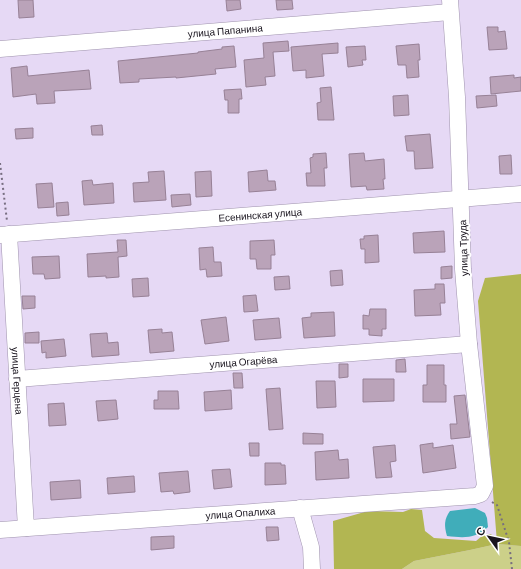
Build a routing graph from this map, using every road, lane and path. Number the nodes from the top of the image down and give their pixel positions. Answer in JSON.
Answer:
{"nodes":[{"id":1,"x":450,"y":6,"type":"edge"},
{"id":2,"x":0,"y":49,"type":"edge"},
{"id":3,"x":0,"y":163,"type":"edge"},
{"id":4,"x":521,"y":194,"type":"edge"},
{"id":5,"x":461,"y":198,"type":"junction"},
{"id":6,"x":4,"y":234,"type":"edge"},
{"id":7,"x":469,"y":344,"type":"junction"},
{"id":8,"x":18,"y":379,"type":"junction"},
{"id":9,"x":481,"y":494,"type":"junction"},
{"id":10,"x":300,"y":508,"type":"junction"},
{"id":11,"x":26,"y":528,"type":"junction"},
{"id":12,"x":0,"y":530,"type":"edge"},
{"id":13,"x":312,"y":569,"type":"edge"},
{"id":14,"x":512,"y":569,"type":"edge"}],
"edges":[{"from":1,"to":2,"type":"street","name":"улица Папанина"},
{"from":1,"to":5,"type":"street","name":"улица Труда"},
{"from":3,"to":6,"type":"path"},
{"from":4,"to":5,"type":"street","name":"Есенинская улица"},
{"from":5,"to":6,"type":"street","name":"Есенинская улица"},
{"from":5,"to":7,"type":"street","name":"улица Труда"},
{"from":6,"to":8,"type":"street","name":"улица Герцена"},
{"from":7,"to":8,"type":"street","name":"улица Огарёва"},
{"from":7,"to":9,"type":"street","name":"улица Труда"},
{"from":8,"to":11,"type":"street","name":"улица Герцена"},
{"from":9,"to":10,"type":"street","name":"улица Опалиха"},
{"from":9,"to":14,"type":"path"},
{"from":10,"to":11,"type":"street","name":"улица Опалиха"},
{"from":10,"to":13,"type":"street"},
{"from":11,"to":12,"type":"street","name":"улица Опалиха"}]}
